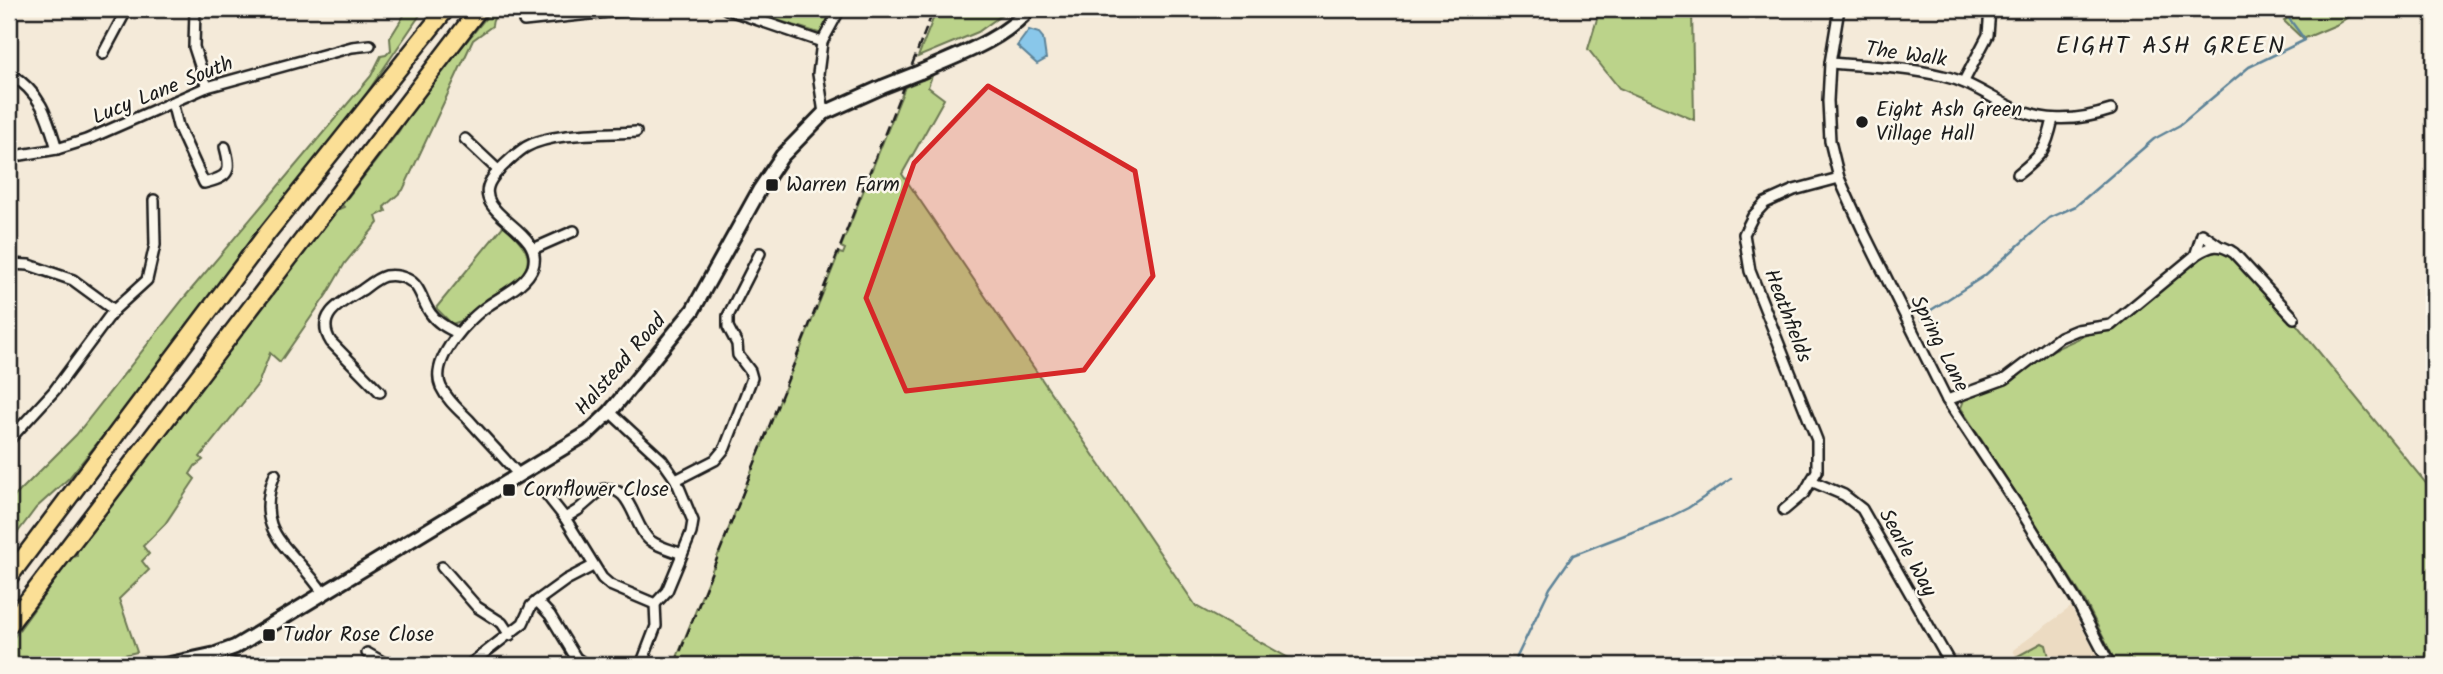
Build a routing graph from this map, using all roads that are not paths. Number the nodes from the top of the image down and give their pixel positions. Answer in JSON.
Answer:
{"nodes":[{"id":1,"x":127,"y":9,"type":"edge"},
{"id":2,"x":195,"y":9,"type":"edge"},
{"id":3,"x":444,"y":9,"type":"edge"},
{"id":4,"x":479,"y":9,"type":"edge"},
{"id":5,"x":488,"y":9,"type":"edge"},
{"id":6,"x":637,"y":9,"type":"edge"},
{"id":7,"x":726,"y":9,"type":"edge"},
{"id":8,"x":841,"y":9,"type":"edge"},
{"id":9,"x":1029,"y":9,"type":"edge"},
{"id":10,"x":1839,"y":9,"type":"edge"},
{"id":11,"x":1990,"y":9,"type":"edge"},
{"id":12,"x":524,"y":21,"type":"dead end"},
{"id":13,"x":822,"y":42,"type":"junction"},
{"id":14,"x":370,"y":45,"type":"dead end"},
{"id":15,"x":103,"y":54,"type":"dead end"},
{"id":16,"x":438,"y":61,"type":"junction"},
{"id":17,"x":1830,"y":63,"type":"junction"},
{"id":18,"x":9,"y":73,"type":"edge"},
{"id":19,"x":1964,"y":82,"type":"junction"},
{"id":20,"x":207,"y":87,"type":"junction"},
{"id":21,"x":172,"y":103,"type":"junction"},
{"id":22,"x":2111,"y":110,"type":"dead end"},
{"id":23,"x":824,"y":113,"type":"junction"},
{"id":24,"x":2053,"y":119,"type":"junction"},
{"id":25,"x":636,"y":132,"type":"dead end"},
{"id":26,"x":465,"y":139,"type":"dead end"},
{"id":27,"x":225,"y":146,"type":"dead end"},
{"id":28,"x":57,"y":149,"type":"junction"},
{"id":29,"x":9,"y":157,"type":"edge"},
{"id":30,"x":499,"y":171,"type":"junction"},
{"id":31,"x":2018,"y":173,"type":"dead end"},
{"id":32,"x":1839,"y":177,"type":"junction"},
{"id":33,"x":154,"y":200,"type":"dead end"},
{"id":34,"x":575,"y":231,"type":"dead end"},
{"id":35,"x":2221,"y":246,"type":"junction"},
{"id":36,"x":533,"y":249,"type":"junction"},
{"id":37,"x":760,"y":253,"type":"dead end"},
{"id":38,"x":2195,"y":256,"type":"junction"},
{"id":39,"x":9,"y":264,"type":"edge"},
{"id":40,"x":114,"y":310,"type":"junction"},
{"id":41,"x":2294,"y":318,"type":"dead end"},
{"id":42,"x":457,"y":333,"type":"junction"},
{"id":43,"x":380,"y":392,"type":"dead end"},
{"id":44,"x":1947,"y":400,"type":"junction"},
{"id":45,"x":610,"y":412,"type":"junction"},
{"id":46,"x":9,"y":440,"type":"edge"},
{"id":47,"x":275,"y":474,"type":"dead end"},
{"id":48,"x":519,"y":475,"type":"junction"},
{"id":49,"x":677,"y":480,"type":"junction"},
{"id":50,"x":1811,"y":481,"type":"junction"},
{"id":51,"x":546,"y":494,"type":"dead end"},
{"id":52,"x":1784,"y":510,"type":"dead end"},
{"id":53,"x":565,"y":517,"type":"junction"},
{"id":54,"x":682,"y":554,"type":"junction"},
{"id":55,"x":593,"y":566,"type":"junction"},
{"id":56,"x":442,"y":567,"type":"dead end"},
{"id":57,"x":9,"y":577,"type":"edge"},
{"id":58,"x":323,"y":593,"type":"junction"},
{"id":59,"x":537,"y":601,"type":"junction"},
{"id":60,"x":655,"y":604,"type":"junction"},
{"id":61,"x":9,"y":625,"type":"edge"},
{"id":62,"x":510,"y":635,"type":"junction"},
{"id":63,"x":367,"y":653,"type":"dead end"},
{"id":64,"x":165,"y":665,"type":"edge"},
{"id":65,"x":223,"y":665,"type":"edge"},
{"id":66,"x":239,"y":665,"type":"edge"},
{"id":67,"x":388,"y":665,"type":"edge"},
{"id":68,"x":469,"y":665,"type":"edge"},
{"id":69,"x":586,"y":665,"type":"edge"},
{"id":70,"x":640,"y":665,"type":"edge"},
{"id":71,"x":1951,"y":665,"type":"edge"},
{"id":72,"x":2110,"y":665,"type":"edge"}],
"edges":[{"from":1,"to":15,"type":"street"},
{"from":2,"to":20,"type":"street"},
{"from":3,"to":57,"type":"highway"},
{"from":4,"to":16,"type":"highway"},
{"from":5,"to":16,"type":"highway"},
{"from":6,"to":12,"type":"street"},
{"from":7,"to":13,"type":"street"},
{"from":8,"to":13,"type":"street"},
{"from":9,"to":23,"type":"street","name":"Halstead Road","bridge":true},
{"from":10,"to":17,"type":"street","name":"Spring Lane"},
{"from":11,"to":19,"type":"street"},
{"from":13,"to":23,"type":"street"},
{"from":14,"to":20,"type":"street","name":"Lucy Lane South"},
{"from":16,"to":61,"type":"highway"},
{"from":17,"to":19,"type":"street","name":"The Walk"},
{"from":17,"to":32,"type":"street","name":"Spring Lane"},
{"from":18,"to":28,"type":"street"},
{"from":19,"to":24,"type":"street","name":"The Walk"},
{"from":20,"to":21,"type":"street","name":"Lucy Lane South"},
{"from":21,"to":27,"type":"street"},
{"from":21,"to":28,"type":"street","name":"Lucy Lane South"},
{"from":22,"to":24,"type":"street","name":"The Walk"},
{"from":23,"to":45,"type":"street","name":"Halstead Road"},
{"from":24,"to":31,"type":"street"},
{"from":25,"to":30,"type":"street"},
{"from":26,"to":30,"type":"street"},
{"from":28,"to":29,"type":"street","name":"Lucy Lane South"},
{"from":30,"to":36,"type":"street"},
{"from":32,"to":44,"type":"street","name":"Spring Lane"},
{"from":32,"to":50,"type":"street","name":"Heathfields"},
{"from":33,"to":40,"type":"street"},
{"from":34,"to":36,"type":"street"},
{"from":35,"to":38,"type":"street"},
{"from":35,"to":38,"type":"street"},
{"from":35,"to":41,"type":"street"},
{"from":36,"to":42,"type":"street"},
{"from":37,"to":49,"type":"street"},
{"from":38,"to":44,"type":"street"},
{"from":39,"to":40,"type":"street"},
{"from":40,"to":46,"type":"street"},
{"from":42,"to":43,"type":"street"},
{"from":42,"to":48,"type":"street"},
{"from":44,"to":72,"type":"street","name":"Spring Lane"},
{"from":45,"to":48,"type":"street","name":"Halstead Road"},
{"from":45,"to":49,"type":"street"},
{"from":47,"to":58,"type":"street"},
{"from":48,"to":58,"type":"street","name":"Halstead Road"},
{"from":49,"to":54,"type":"street"},
{"from":50,"to":52,"type":"street"},
{"from":50,"to":71,"type":"street","name":"Searle Way"},
{"from":51,"to":53,"type":"street"},
{"from":53,"to":54,"type":"street"},
{"from":53,"to":55,"type":"street"},
{"from":54,"to":60,"type":"street"},
{"from":55,"to":59,"type":"street"},
{"from":55,"to":60,"type":"street"},
{"from":56,"to":62,"type":"street"},
{"from":58,"to":64,"type":"street","name":"Halstead Road"},
{"from":59,"to":62,"type":"street"},
{"from":59,"to":69,"type":"street"},
{"from":60,"to":70,"type":"street"},
{"from":62,"to":68,"type":"street"},
{"from":63,"to":67,"type":"street"},
{"from":65,"to":66,"type":"street"}]}
